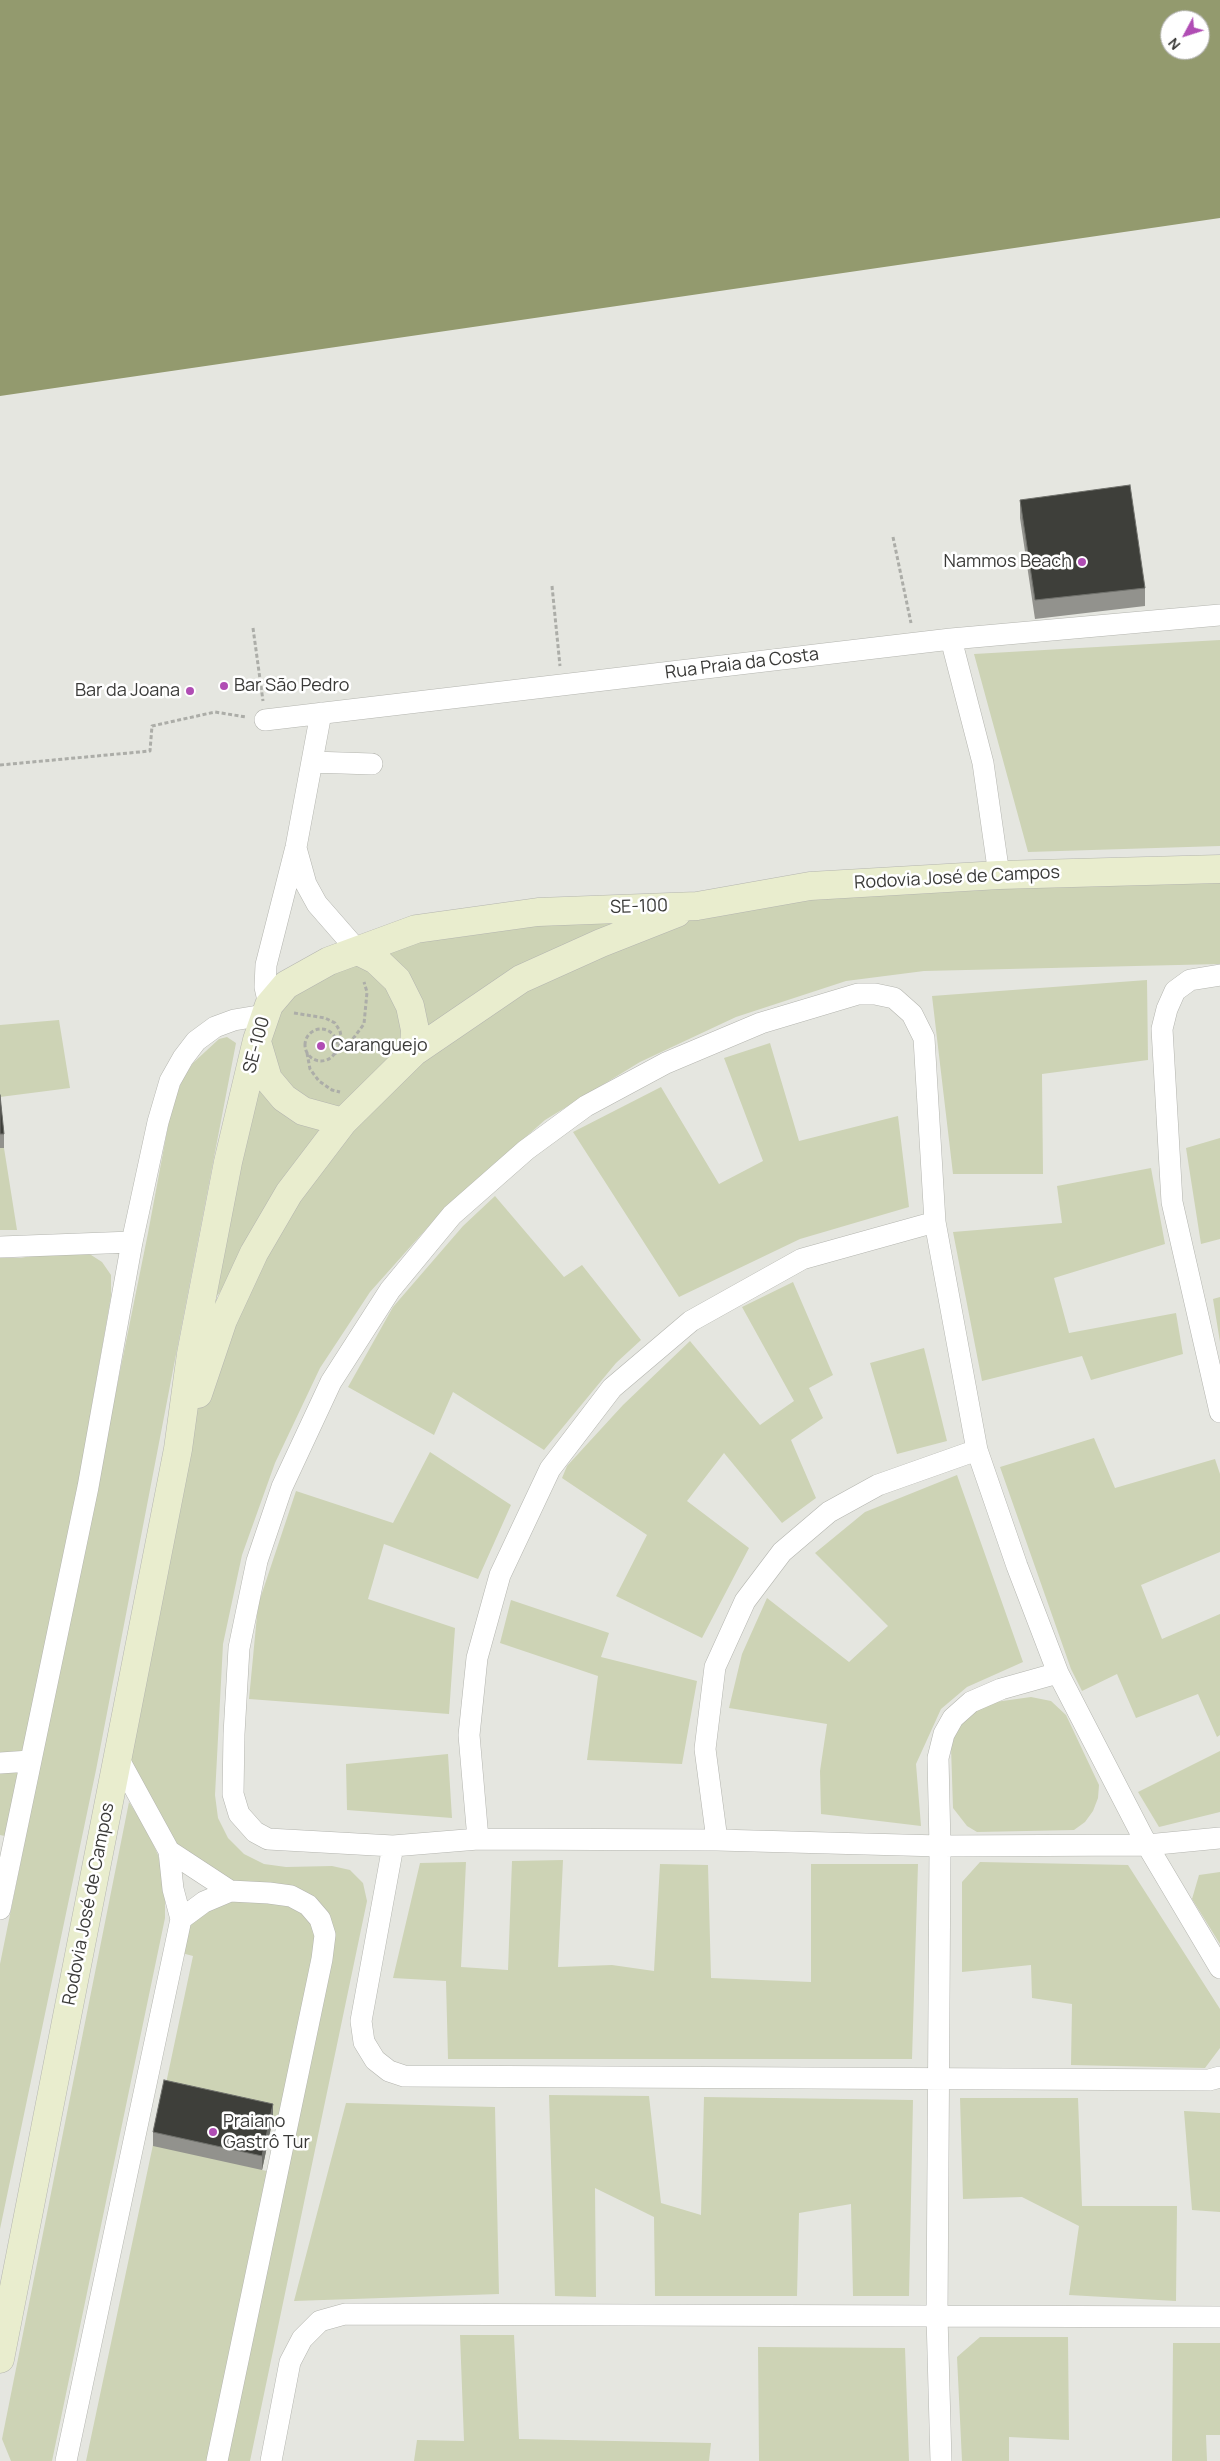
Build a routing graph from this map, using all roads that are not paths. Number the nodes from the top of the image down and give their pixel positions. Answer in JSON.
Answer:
{"nodes":[{"id":1,"x":1220,"y":616,"type":"edge"},
{"id":2,"x":951,"y":640,"type":"junction"},
{"id":3,"x":322,"y":713,"type":"junction"},
{"id":4,"x":265,"y":720,"type":"road end"},
{"id":5,"x":312,"y":762,"type":"junction"},
{"id":6,"x":372,"y":764,"type":"dead end"},
{"id":7,"x":296,"y":847,"type":"junction"},
{"id":8,"x":1220,"y":869,"type":"edge"},
{"id":9,"x":999,"y":875,"type":"junction"},
{"id":10,"x":697,"y":906,"type":"junction"},
{"id":11,"x":353,"y":952,"type":"junction"},
{"id":12,"x":1220,"y":975,"type":"edge"},
{"id":13,"x":263,"y":1020,"type":"junction"},
{"id":14,"x":414,"y":1052,"type":"junction"},
{"id":15,"x":343,"y":1122,"type":"junction"},
{"id":16,"x":935,"y":1222,"type":"junction"},
{"id":17,"x":132,"y":1242,"type":"junction"},
{"id":18,"x":0,"y":1247,"type":"edge"},
{"id":19,"x":1220,"y":1412,"type":"edge"},
{"id":20,"x":178,"y":1449,"type":"junction"},
{"id":21,"x":977,"y":1450,"type":"junction"},
{"id":22,"x":1058,"y":1673,"type":"junction"},
{"id":23,"x":117,"y":1756,"type":"junction"},
{"id":24,"x":30,"y":1761,"type":"junction"},
{"id":25,"x":0,"y":1763,"type":"edge"},
{"id":26,"x":1220,"y":1838,"type":"edge"},
{"id":27,"x":478,"y":1839,"type":"junction"},
{"id":28,"x":717,"y":1840,"type":"junction"},
{"id":29,"x":1147,"y":1845,"type":"junction"},
{"id":30,"x":393,"y":1846,"type":"junction"},
{"id":31,"x":940,"y":1846,"type":"junction"},
{"id":32,"x":169,"y":1851,"type":"junction"},
{"id":33,"x":230,"y":1891,"type":"junction"},
{"id":34,"x":0,"y":1909,"type":"edge"},
{"id":35,"x":181,"y":1919,"type":"junction"},
{"id":36,"x":1220,"y":1968,"type":"edge"},
{"id":37,"x":1220,"y":2077,"type":"edge"},
{"id":38,"x":939,"y":2080,"type":"junction"},
{"id":39,"x":937,"y":2316,"type":"junction"},
{"id":40,"x":1220,"y":2317,"type":"edge"},
{"id":41,"x":0,"y":2360,"type":"edge"},
{"id":42,"x":66,"y":2461,"type":"edge"},
{"id":43,"x":217,"y":2461,"type":"edge"},
{"id":44,"x":271,"y":2461,"type":"edge"},
{"id":45,"x":941,"y":2461,"type":"edge"}],
"edges":[{"from":1,"to":2,"type":"street","name":"Rua Praia da Costa"},
{"from":2,"to":3,"type":"street","name":"Rua Praia da Costa"},
{"from":2,"to":9,"type":"street"},
{"from":3,"to":4,"type":"street","name":"Rua Praia da Costa"},
{"from":3,"to":5,"type":"street"},
{"from":5,"to":6,"type":"street"},
{"from":5,"to":7,"type":"street"},
{"from":7,"to":11,"type":"street"},
{"from":7,"to":13,"type":"street"},
{"from":8,"to":9,"type":"main road","name":"Rodovia José de Campos","number":"SE-100"},
{"from":9,"to":10,"type":"main road","name":"Rodovia José de Campos","number":"SE-100"},
{"from":10,"to":11,"type":"main road","name":"SE-100","number":"SE-100"},
{"from":10,"to":14,"type":"main road","name":"SE-100","number":"SE-100"},
{"from":11,"to":13,"type":"main road","name":"SE-100","number":"SE-100"},
{"from":11,"to":14,"type":"main road"},
{"from":12,"to":19,"type":"street"},
{"from":13,"to":15,"type":"main road"},
{"from":13,"to":17,"type":"street"},
{"from":13,"to":20,"type":"main road","name":"SE-100","number":"SE-100"},
{"from":14,"to":15,"type":"main road","name":"SE-100","number":"SE-100"},
{"from":15,"to":20,"type":"main road","name":"SE-100","number":"SE-100"},
{"from":16,"to":21,"type":"street"},
{"from":16,"to":27,"type":"street"},
{"from":16,"to":30,"type":"street"},
{"from":17,"to":18,"type":"street"},
{"from":17,"to":24,"type":"street"},
{"from":20,"to":23,"type":"main road","name":"Rodovia José de Campos"},
{"from":21,"to":22,"type":"street"},
{"from":21,"to":28,"type":"street"},
{"from":22,"to":29,"type":"street"},
{"from":22,"to":31,"type":"street"},
{"from":23,"to":32,"type":"street"},
{"from":23,"to":41,"type":"main road","name":"Rodovia José de Campos"},
{"from":24,"to":25,"type":"street"},
{"from":24,"to":34,"type":"street"},
{"from":26,"to":29,"type":"street"},
{"from":27,"to":28,"type":"street"},
{"from":27,"to":30,"type":"street"},
{"from":28,"to":31,"type":"street"},
{"from":29,"to":31,"type":"street"},
{"from":29,"to":36,"type":"street"},
{"from":30,"to":38,"type":"street"},
{"from":31,"to":38,"type":"street"},
{"from":32,"to":33,"type":"street"},
{"from":32,"to":35,"type":"street"},
{"from":33,"to":35,"type":"street"},
{"from":33,"to":43,"type":"street"},
{"from":35,"to":42,"type":"street"},
{"from":37,"to":38,"type":"street"},
{"from":38,"to":39,"type":"street"},
{"from":39,"to":40,"type":"street"},
{"from":39,"to":44,"type":"street"},
{"from":39,"to":45,"type":"street"}]}
